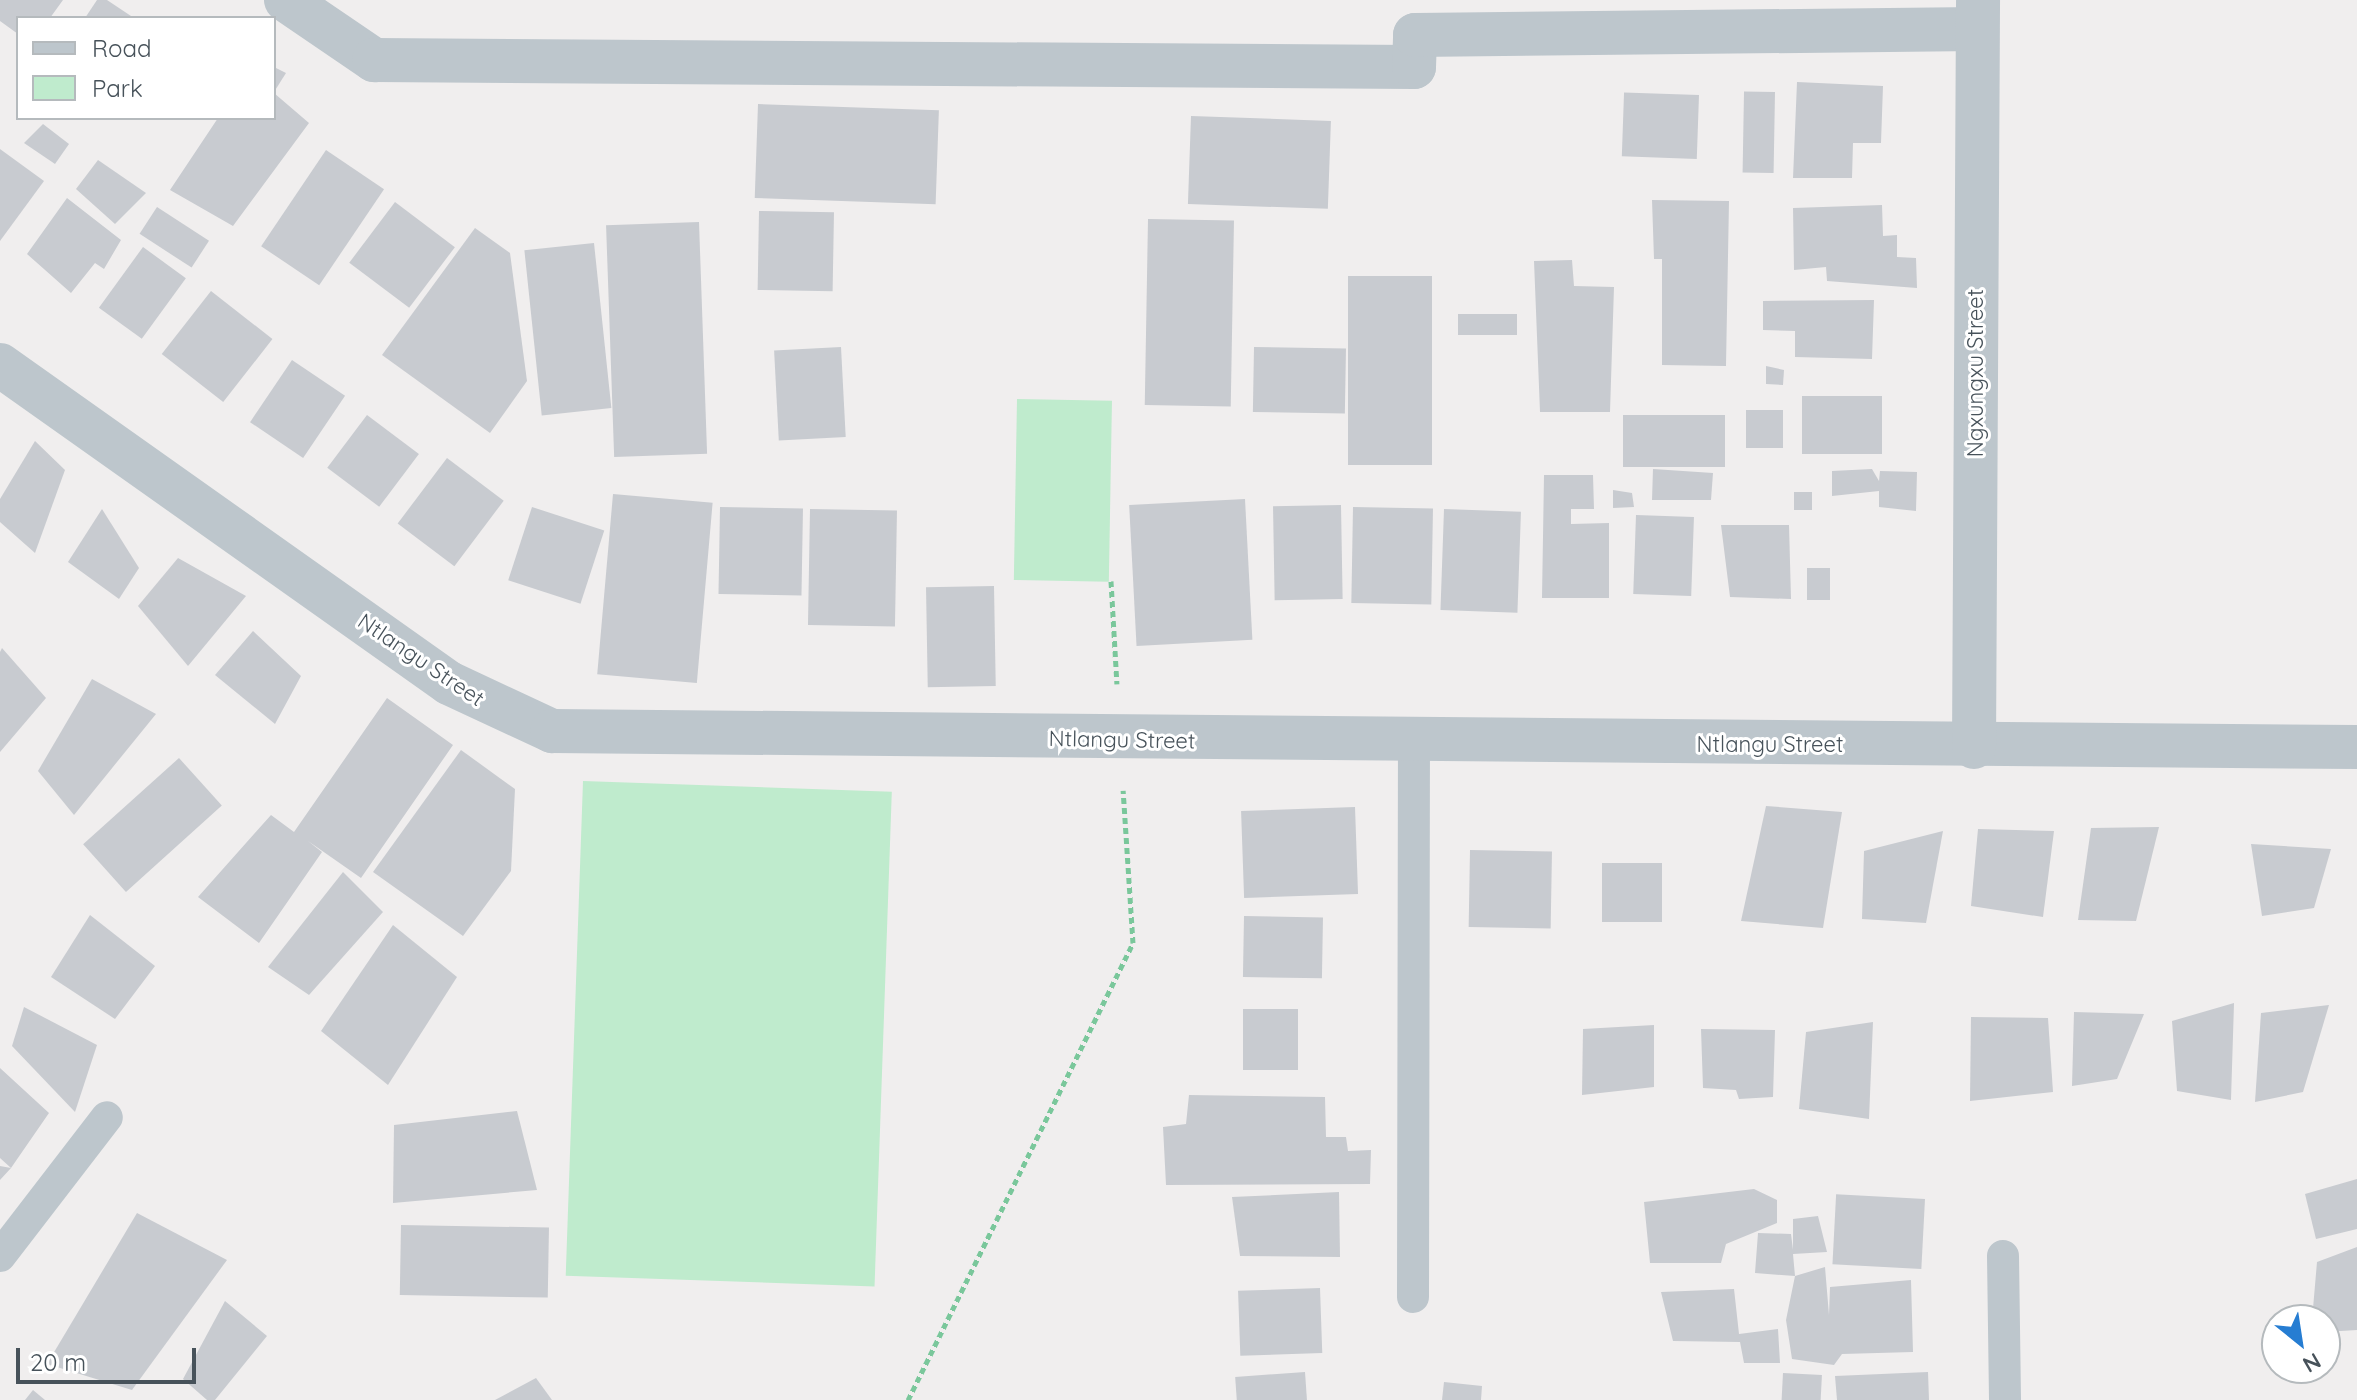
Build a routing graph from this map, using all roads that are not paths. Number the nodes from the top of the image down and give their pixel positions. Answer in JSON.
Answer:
{"nodes":[{"id":1,"x":286,"y":0,"type":"edge"},
{"id":2,"x":1978,"y":14,"type":"edge"},
{"id":3,"x":0,"y":365,"type":"edge"},
{"id":4,"x":1414,"y":743,"type":"junction"},
{"id":5,"x":1974,"y":747,"type":"junction"},
{"id":6,"x":2357,"y":747,"type":"edge"},
{"id":7,"x":107,"y":1117,"type":"dead end"},
{"id":8,"x":0,"y":1256,"type":"edge"},
{"id":9,"x":2003,"y":1256,"type":"dead end"},
{"id":10,"x":1413,"y":1297,"type":"dead end"},
{"id":11,"x":2005,"y":1400,"type":"edge"}],
"edges":[{"from":1,"to":2,"type":"street"},
{"from":2,"to":5,"type":"street","name":"Ngxungxu Street"},
{"from":3,"to":4,"type":"street","name":"Ntlangu Street"},
{"from":4,"to":5,"type":"street","name":"Ntlangu Street"},
{"from":4,"to":10,"type":"lane"},
{"from":5,"to":6,"type":"street","name":"Ntlangu Street"},
{"from":7,"to":8,"type":"lane"},
{"from":9,"to":11,"type":"lane"}]}
